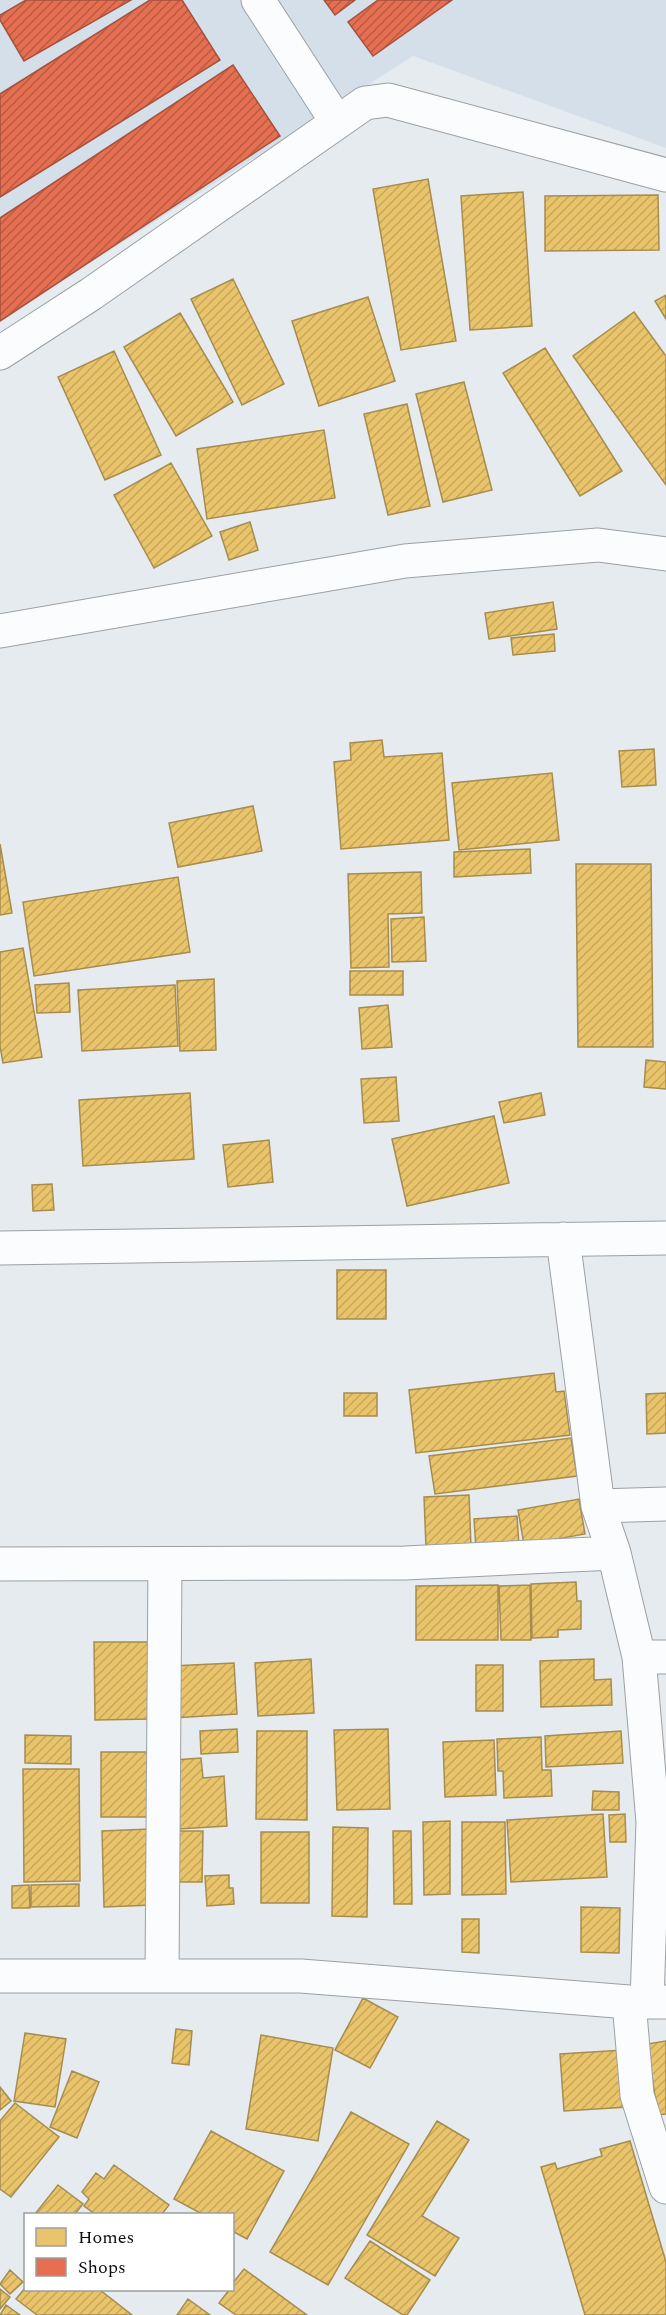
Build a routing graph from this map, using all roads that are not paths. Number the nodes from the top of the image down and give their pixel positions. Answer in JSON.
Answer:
{"nodes":[{"id":1,"x":258,"y":0,"type":"edge"},
{"id":2,"x":337,"y":122,"type":"junction"},
{"id":3,"x":666,"y":175,"type":"edge"},
{"id":4,"x":0,"y":353,"type":"edge"},
{"id":5,"x":666,"y":554,"type":"edge"},
{"id":6,"x":0,"y":631,"type":"edge"},
{"id":7,"x":666,"y":1238,"type":"edge"},
{"id":8,"x":563,"y":1239,"type":"junction"},
{"id":9,"x":0,"y":1248,"type":"edge"},
{"id":10,"x":666,"y":1504,"type":"edge"},
{"id":11,"x":598,"y":1506,"type":"junction"},
{"id":12,"x":614,"y":1553,"type":"junction"},
{"id":13,"x":0,"y":1564,"type":"edge"},
{"id":14,"x":165,"y":1564,"type":"junction"},
{"id":15,"x":652,"y":1657,"type":"edge"},
{"id":16,"x":660,"y":1822,"type":"edge"},
{"id":17,"x":162,"y":1975,"type":"junction"},
{"id":18,"x":0,"y":1976,"type":"edge"},
{"id":19,"x":647,"y":2002,"type":"edge"},
{"id":20,"x":666,"y":2187,"type":"edge"}],
"edges":[{"from":1,"to":2,"type":"street"},
{"from":2,"to":3,"type":"street"},
{"from":2,"to":4,"type":"street"},
{"from":5,"to":6,"type":"street"},
{"from":7,"to":8,"type":"street"},
{"from":8,"to":9,"type":"street"},
{"from":8,"to":11,"type":"street"},
{"from":10,"to":11,"type":"street"},
{"from":11,"to":12,"type":"street"},
{"from":12,"to":14,"type":"street"},
{"from":12,"to":15,"type":"street"},
{"from":13,"to":14,"type":"street"},
{"from":14,"to":17,"type":"street"},
{"from":15,"to":16,"type":"street"},
{"from":16,"to":19,"type":"street"},
{"from":17,"to":18,"type":"street"},
{"from":17,"to":19,"type":"street"},
{"from":19,"to":20,"type":"street"}]}
